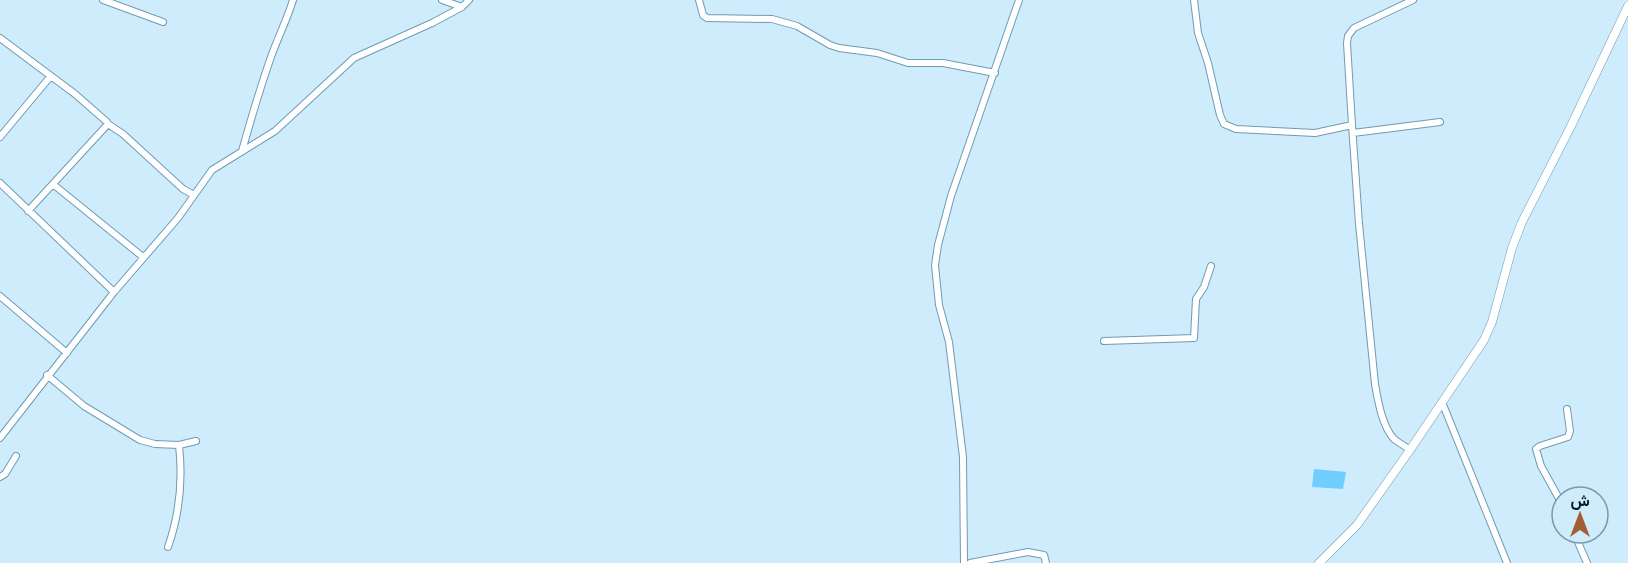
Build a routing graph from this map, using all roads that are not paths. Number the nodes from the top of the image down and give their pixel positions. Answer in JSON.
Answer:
{"nodes":[{"id":1,"x":104,"y":0,"type":"edge"},
{"id":2,"x":293,"y":0,"type":"edge"},
{"id":3,"x":442,"y":0,"type":"edge"},
{"id":4,"x":469,"y":0,"type":"edge"},
{"id":5,"x":699,"y":0,"type":"edge"},
{"id":6,"x":1019,"y":0,"type":"edge"},
{"id":7,"x":1194,"y":0,"type":"edge"},
{"id":8,"x":1413,"y":0,"type":"edge"},
{"id":9,"x":1628,"y":6,"type":"edge"},
{"id":10,"x":462,"y":7,"type":"junction"},
{"id":11,"x":163,"y":22,"type":"dead end"},
{"id":12,"x":0,"y":38,"type":"edge"},
{"id":13,"x":995,"y":73,"type":"junction"},
{"id":14,"x":50,"y":77,"type":"junction"},
{"id":15,"x":1440,"y":122,"type":"dead end"},
{"id":16,"x":108,"y":124,"type":"junction"},
{"id":17,"x":1352,"y":125,"type":"junction"},
{"id":18,"x":1353,"y":133,"type":"junction"},
{"id":19,"x":0,"y":137,"type":"edge"},
{"id":20,"x":242,"y":151,"type":"junction"},
{"id":21,"x":0,"y":183,"type":"edge"},
{"id":22,"x":54,"y":184,"type":"junction"},
{"id":23,"x":194,"y":195,"type":"junction"},
{"id":24,"x":28,"y":211,"type":"junction"},
{"id":25,"x":142,"y":257,"type":"junction"},
{"id":26,"x":1210,"y":267,"type":"dead end"},
{"id":27,"x":114,"y":292,"type":"junction"},
{"id":28,"x":0,"y":296,"type":"edge"},
{"id":29,"x":1104,"y":341,"type":"dead end"},
{"id":30,"x":67,"y":353,"type":"junction"},
{"id":31,"x":47,"y":375,"type":"junction"},
{"id":32,"x":1442,"y":402,"type":"junction"},
{"id":33,"x":1567,"y":409,"type":"dead end"},
{"id":34,"x":0,"y":438,"type":"edge"},
{"id":35,"x":196,"y":441,"type":"dead end"},
{"id":36,"x":179,"y":445,"type":"junction"},
{"id":37,"x":1410,"y":450,"type":"junction"},
{"id":38,"x":16,"y":456,"type":"dead end"},
{"id":39,"x":0,"y":477,"type":"edge"},
{"id":40,"x":1552,"y":485,"type":"edge"},
{"id":41,"x":1579,"y":545,"type":"edge"},
{"id":42,"x":168,"y":547,"type":"dead end"},
{"id":43,"x":964,"y":563,"type":"edge"},
{"id":44,"x":970,"y":563,"type":"edge"},
{"id":45,"x":1046,"y":563,"type":"edge"},
{"id":46,"x":1319,"y":563,"type":"edge"},
{"id":47,"x":1507,"y":563,"type":"edge"},
{"id":48,"x":1587,"y":563,"type":"edge"}],
"edges":[{"from":1,"to":11,"type":"street"},
{"from":2,"to":20,"type":"street"},
{"from":3,"to":10,"type":"street"},
{"from":4,"to":10,"type":"street"},
{"from":5,"to":13,"type":"street"},
{"from":6,"to":13,"type":"street"},
{"from":7,"to":17,"type":"street"},
{"from":8,"to":17,"type":"street"},
{"from":9,"to":32,"type":"street"},
{"from":10,"to":20,"type":"street"},
{"from":12,"to":14,"type":"street"},
{"from":13,"to":43,"type":"street"},
{"from":14,"to":16,"type":"street"},
{"from":14,"to":19,"type":"street"},
{"from":15,"to":18,"type":"street"},
{"from":16,"to":22,"type":"street"},
{"from":16,"to":23,"type":"street"},
{"from":17,"to":18,"type":"street"},
{"from":18,"to":37,"type":"street"},
{"from":20,"to":23,"type":"street"},
{"from":21,"to":24,"type":"street"},
{"from":22,"to":24,"type":"street"},
{"from":22,"to":25,"type":"street"},
{"from":23,"to":25,"type":"street"},
{"from":24,"to":27,"type":"street"},
{"from":25,"to":27,"type":"street"},
{"from":26,"to":29,"type":"street"},
{"from":27,"to":30,"type":"street"},
{"from":28,"to":30,"type":"street"},
{"from":30,"to":31,"type":"street"},
{"from":31,"to":34,"type":"street"},
{"from":31,"to":36,"type":"street"},
{"from":32,"to":37,"type":"street"},
{"from":32,"to":47,"type":"street"},
{"from":33,"to":40,"type":"street"},
{"from":35,"to":36,"type":"street"},
{"from":36,"to":42,"type":"street"},
{"from":37,"to":46,"type":"street"},
{"from":38,"to":39,"type":"street"},
{"from":41,"to":48,"type":"street"},
{"from":44,"to":45,"type":"street"}]}
